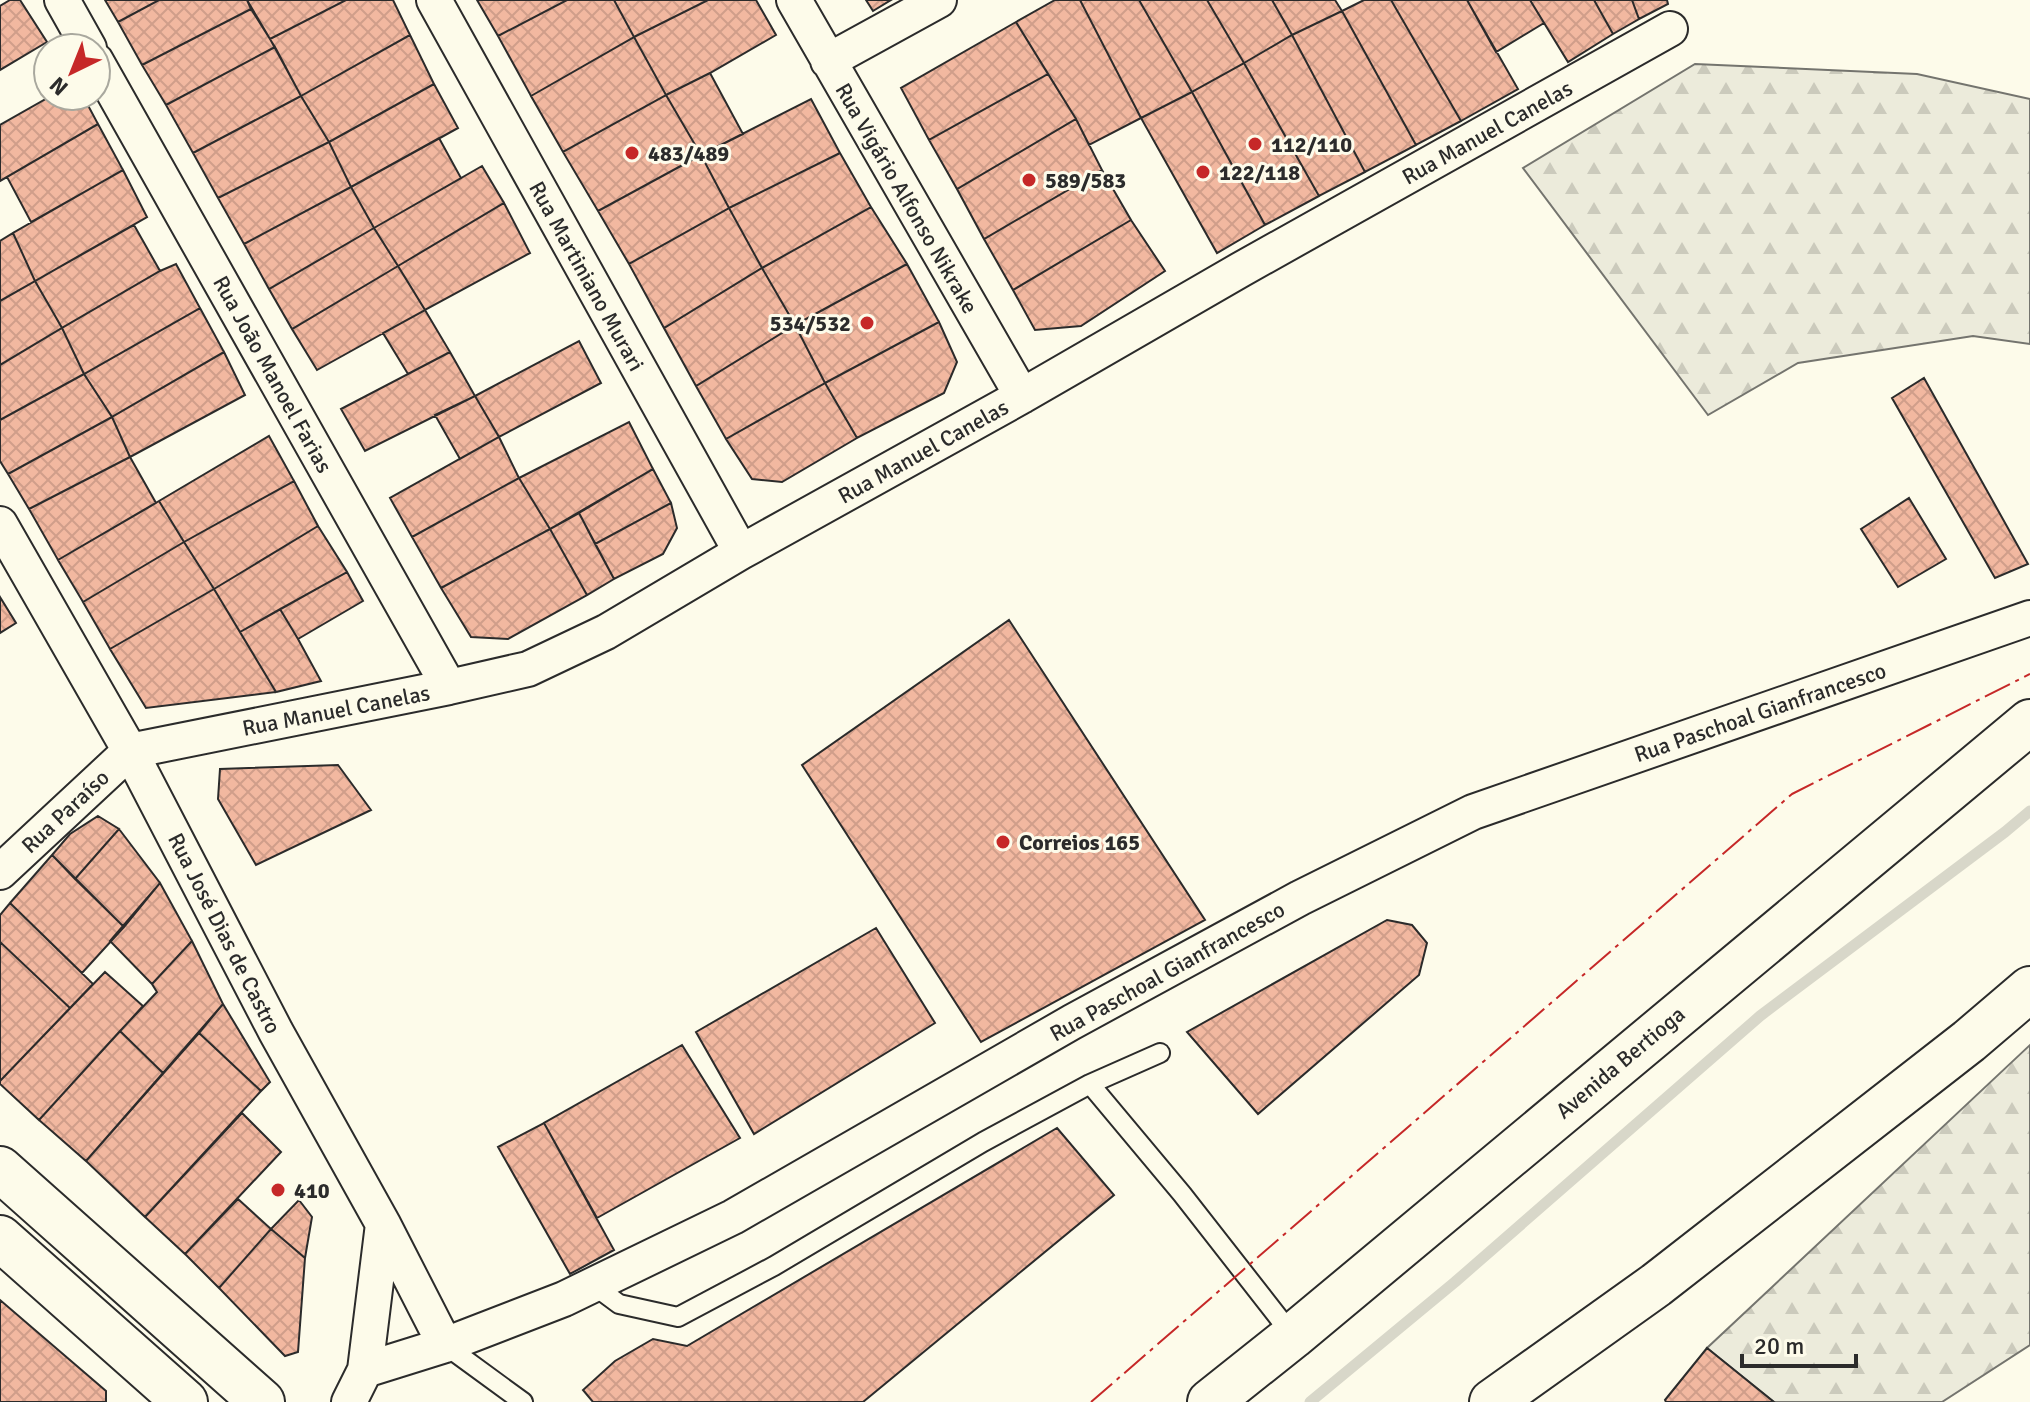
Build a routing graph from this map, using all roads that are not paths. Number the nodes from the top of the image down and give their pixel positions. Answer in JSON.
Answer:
{"nodes":[{"id":1,"x":62,"y":0,"type":"edge"},
{"id":2,"x":434,"y":0,"type":"edge"},
{"id":3,"x":794,"y":0,"type":"edge"},
{"id":4,"x":939,"y":0,"type":"edge"},
{"id":5,"x":1670,"y":29,"type":"dead end"},
{"id":6,"x":80,"y":32,"type":"edge"},
{"id":7,"x":828,"y":61,"type":"junction"},
{"id":8,"x":112,"y":89,"type":"edge"},
{"id":9,"x":1022,"y":396,"type":"junction"},
{"id":10,"x":0,"y":524,"type":"edge"},
{"id":11,"x":741,"y":552,"type":"junction"},
{"id":12,"x":2030,"y":618,"type":"edge"},
{"id":13,"x":449,"y":687,"type":"junction"},
{"id":14,"x":2030,"y":722,"type":"edge"},
{"id":15,"x":130,"y":751,"type":"junction"},
{"id":16,"x":0,"y":872,"type":"edge"},
{"id":17,"x":2030,"y":989,"type":"edge"},
{"id":18,"x":1160,"y":1053,"type":"dead end"},
{"id":19,"x":1090,"y":1084,"type":"junction"},
{"id":20,"x":0,"y":1169,"type":"edge"},
{"id":21,"x":383,"y":1224,"type":"junction"},
{"id":22,"x":0,"y":1238,"type":"edge"},
{"id":23,"x":592,"y":1284,"type":"junction"},
{"id":24,"x":1293,"y":1336,"type":"junction"},
{"id":25,"x":445,"y":1345,"type":"junction"},
{"id":26,"x":365,"y":1370,"type":"junction"},
{"id":27,"x":180,"y":1400,"type":"edge"},
{"id":28,"x":262,"y":1402,"type":"edge"},
{"id":29,"x":349,"y":1402,"type":"edge"},
{"id":30,"x":523,"y":1402,"type":"edge"},
{"id":31,"x":1210,"y":1402,"type":"edge"},
{"id":32,"x":1492,"y":1402,"type":"edge"}],
"edges":[{"from":1,"to":6,"type":"street"},
{"from":2,"to":11,"type":"street","name":"Rua Martiniano Murari"},
{"from":3,"to":7,"type":"street","name":"Rua Vigário Alfonso Nikrake"},
{"from":4,"to":7,"type":"street"},
{"from":5,"to":9,"type":"street","name":"Rua Manuel Canelas"},
{"from":7,"to":9,"type":"street","name":"Rua Vigário Alfonso Nikrake"},
{"from":8,"to":13,"type":"street","name":"Rua João Manoel Farias"},
{"from":9,"to":11,"type":"street","name":"Rua Manuel Canelas"},
{"from":10,"to":15,"type":"street","name":"Rua José Dias de Castro"},
{"from":11,"to":13,"type":"street","name":"Rua Manuel Canelas"},
{"from":12,"to":23,"type":"street","name":"Rua Paschoal Gianfrancesco"},
{"from":13,"to":15,"type":"street","name":"Rua Manuel Canelas"},
{"from":14,"to":24,"type":"street","name":"Avenida Bertioga"},
{"from":15,"to":16,"type":"street","name":"Rua Paraíso"},
{"from":15,"to":21,"type":"street","name":"Rua José Dias de Castro"},
{"from":17,"to":32,"type":"street"},
{"from":18,"to":19,"type":"lane"},
{"from":19,"to":23,"type":"lane"},
{"from":19,"to":24,"type":"lane"},
{"from":20,"to":28,"type":"street"},
{"from":21,"to":25,"type":"street","name":"Rua José Dias de Castro"},
{"from":21,"to":26,"type":"street"},
{"from":22,"to":27,"type":"street"},
{"from":23,"to":25,"type":"street","name":"Rua Paschoal Gianfrancesco"},
{"from":24,"to":31,"type":"street","name":"Avenida Bertioga"},
{"from":25,"to":26,"type":"street","name":"Rua Paschoal Gianfrancesco"},
{"from":25,"to":30,"type":"lane"},
{"from":26,"to":29,"type":"street"}]}
